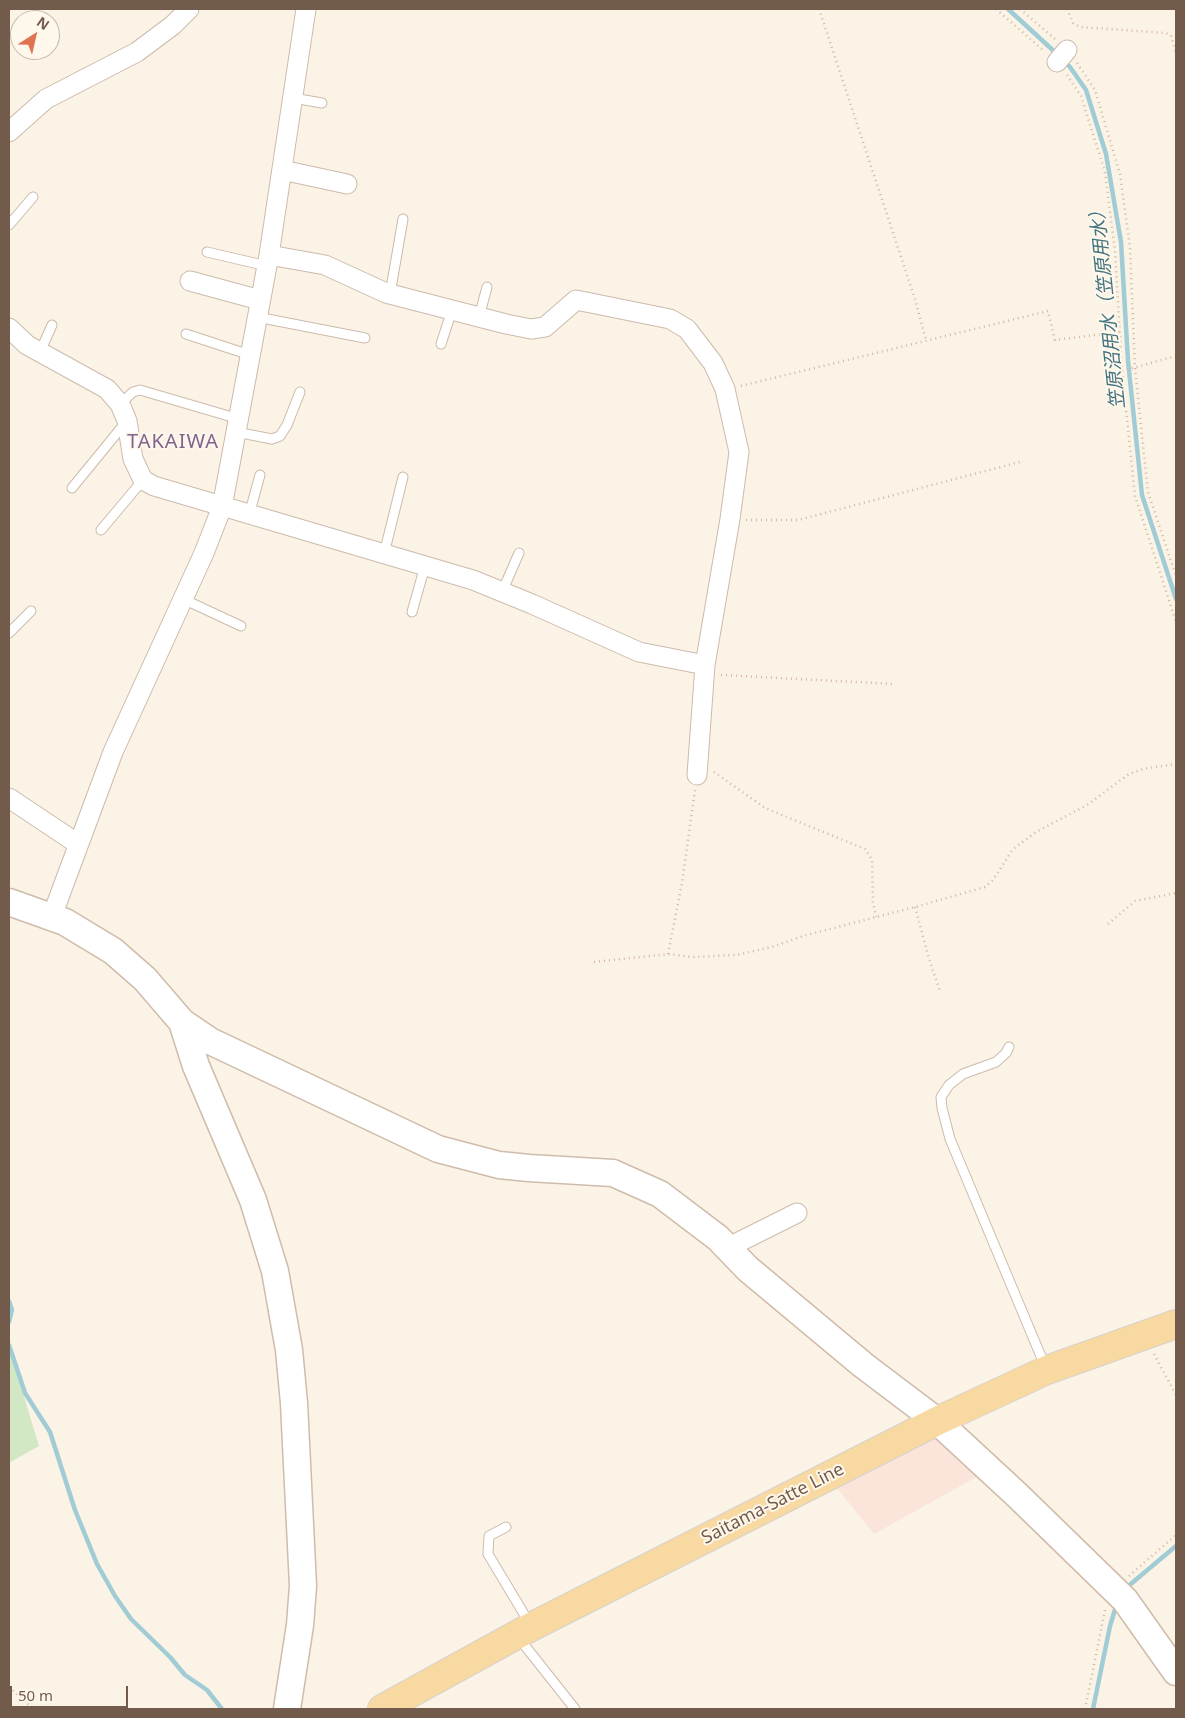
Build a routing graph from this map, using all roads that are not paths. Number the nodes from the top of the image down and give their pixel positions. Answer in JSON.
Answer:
{"nodes":[{"id":1,"x":189,"y":9,"type":"edge"},
{"id":2,"x":306,"y":9,"type":"edge"},
{"id":3,"x":293,"y":98,"type":"junction"},
{"id":4,"x":322,"y":104,"type":"dead end"},
{"id":5,"x":9,"y":132,"type":"edge"},
{"id":6,"x":282,"y":170,"type":"junction"},
{"id":7,"x":347,"y":184,"type":"dead end"},
{"id":8,"x":33,"y":197,"type":"dead end"},
{"id":9,"x":403,"y":219,"type":"dead end"},
{"id":10,"x":9,"y":224,"type":"edge"},
{"id":11,"x":207,"y":252,"type":"dead end"},
{"id":12,"x":268,"y":261,"type":"junction"},
{"id":13,"x":190,"y":281,"type":"dead end"},
{"id":14,"x":486,"y":288,"type":"dead end"},
{"id":15,"x":390,"y":294,"type":"junction"},
{"id":16,"x":259,"y":308,"type":"junction"},
{"id":17,"x":452,"y":310,"type":"junction"},
{"id":18,"x":479,"y":317,"type":"junction"},
{"id":19,"x":52,"y":325,"type":"dead end"},
{"id":20,"x":9,"y":328,"type":"edge"},
{"id":21,"x":186,"y":334,"type":"dead end"},
{"id":22,"x":365,"y":338,"type":"dead end"},
{"id":23,"x":440,"y":344,"type":"dead end"},
{"id":24,"x":40,"y":352,"type":"junction"},
{"id":25,"x":250,"y":355,"type":"junction"},
{"id":26,"x":300,"y":392,"type":"dead end"},
{"id":27,"x":120,"y":404,"type":"junction"},
{"id":28,"x":127,"y":421,"type":"junction"},
{"id":29,"x":237,"y":426,"type":"junction"},
{"id":30,"x":260,"y":475,"type":"dead end"},
{"id":31,"x":403,"y":477,"type":"dead end"},
{"id":32,"x":143,"y":480,"type":"junction"},
{"id":33,"x":72,"y":488,"type":"dead end"},
{"id":34,"x":222,"y":507,"type":"junction"},
{"id":35,"x":249,"y":515,"type":"junction"},
{"id":36,"x":101,"y":530,"type":"dead end"},
{"id":37,"x":519,"y":553,"type":"dead end"},
{"id":38,"x":384,"y":555,"type":"junction"},
{"id":39,"x":425,"y":566,"type":"junction"},
{"id":40,"x":502,"y":592,"type":"junction"},
{"id":41,"x":183,"y":599,"type":"junction"},
{"id":42,"x":30,"y":611,"type":"dead end"},
{"id":43,"x":412,"y":612,"type":"dead end"},
{"id":44,"x":241,"y":626,"type":"dead end"},
{"id":45,"x":9,"y":633,"type":"edge"},
{"id":46,"x":704,"y":669,"type":"junction"},
{"id":47,"x":698,"y":769,"type":"road end"},
{"id":48,"x":9,"y":798,"type":"edge"},
{"id":49,"x":78,"y":844,"type":"junction"},
{"id":50,"x":9,"y":902,"type":"edge"},
{"id":51,"x":52,"y":916,"type":"junction"},
{"id":52,"x":182,"y":1022,"type":"junction"},
{"id":53,"x":1009,"y":1047,"type":"dead end"},
{"id":54,"x":797,"y":1213,"type":"dead end"},
{"id":55,"x":727,"y":1248,"type":"junction"},
{"id":56,"x":1176,"y":1324,"type":"edge"},
{"id":57,"x":1047,"y":1370,"type":"junction"},
{"id":58,"x":936,"y":1421,"type":"junction"},
{"id":59,"x":506,"y":1527,"type":"dead end"},
{"id":60,"x":524,"y":1631,"type":"junction"},
{"id":61,"x":1176,"y":1672,"type":"edge"},
{"id":62,"x":287,"y":1709,"type":"edge"},
{"id":63,"x":382,"y":1709,"type":"edge"},
{"id":64,"x":575,"y":1709,"type":"edge"}],
"edges":[{"from":1,"to":5,"type":"street"},
{"from":2,"to":3,"type":"street"},
{"from":3,"to":4,"type":"lane"},
{"from":3,"to":6,"type":"street"},
{"from":6,"to":7,"type":"street"},
{"from":6,"to":12,"type":"street"},
{"from":8,"to":10,"type":"lane"},
{"from":9,"to":15,"type":"lane"},
{"from":11,"to":12,"type":"lane"},
{"from":12,"to":15,"type":"street"},
{"from":12,"to":16,"type":"street"},
{"from":13,"to":16,"type":"street"},
{"from":14,"to":18,"type":"lane"},
{"from":15,"to":17,"type":"street"},
{"from":16,"to":22,"type":"lane"},
{"from":16,"to":25,"type":"street"},
{"from":17,"to":18,"type":"street"},
{"from":17,"to":23,"type":"lane"},
{"from":18,"to":46,"type":"street"},
{"from":19,"to":24,"type":"lane"},
{"from":20,"to":24,"type":"street"},
{"from":21,"to":25,"type":"lane"},
{"from":24,"to":27,"type":"street"},
{"from":25,"to":29,"type":"street"},
{"from":26,"to":29,"type":"lane"},
{"from":27,"to":28,"type":"street"},
{"from":27,"to":29,"type":"lane"},
{"from":28,"to":32,"type":"street"},
{"from":28,"to":33,"type":"lane"},
{"from":29,"to":34,"type":"street"},
{"from":30,"to":35,"type":"lane"},
{"from":31,"to":38,"type":"lane"},
{"from":32,"to":34,"type":"street"},
{"from":32,"to":36,"type":"lane"},
{"from":34,"to":35,"type":"street"},
{"from":34,"to":41,"type":"street"},
{"from":35,"to":38,"type":"street"},
{"from":37,"to":40,"type":"lane"},
{"from":38,"to":39,"type":"street"},
{"from":39,"to":40,"type":"street"},
{"from":39,"to":43,"type":"lane"},
{"from":40,"to":46,"type":"street"},
{"from":41,"to":44,"type":"lane"},
{"from":41,"to":49,"type":"street"},
{"from":42,"to":45,"type":"lane"},
{"from":46,"to":47,"type":"street"},
{"from":48,"to":49,"type":"street"},
{"from":49,"to":51,"type":"street"},
{"from":50,"to":51,"type":"street"},
{"from":51,"to":52,"type":"street"},
{"from":52,"to":55,"type":"street"},
{"from":52,"to":62,"type":"street"},
{"from":53,"to":57,"type":"lane"},
{"from":54,"to":55,"type":"street"},
{"from":55,"to":58,"type":"street"},
{"from":56,"to":57,"type":"main road","name":"Saitama-Satte Line"},
{"from":57,"to":58,"type":"main road","name":"Saitama-Satte Line"},
{"from":58,"to":60,"type":"main road","name":"Saitama-Satte Line"},
{"from":58,"to":61,"type":"street"},
{"from":59,"to":60,"type":"lane"},
{"from":60,"to":63,"type":"main road","name":"Saitama-Satte Line"},
{"from":60,"to":64,"type":"lane"}]}
